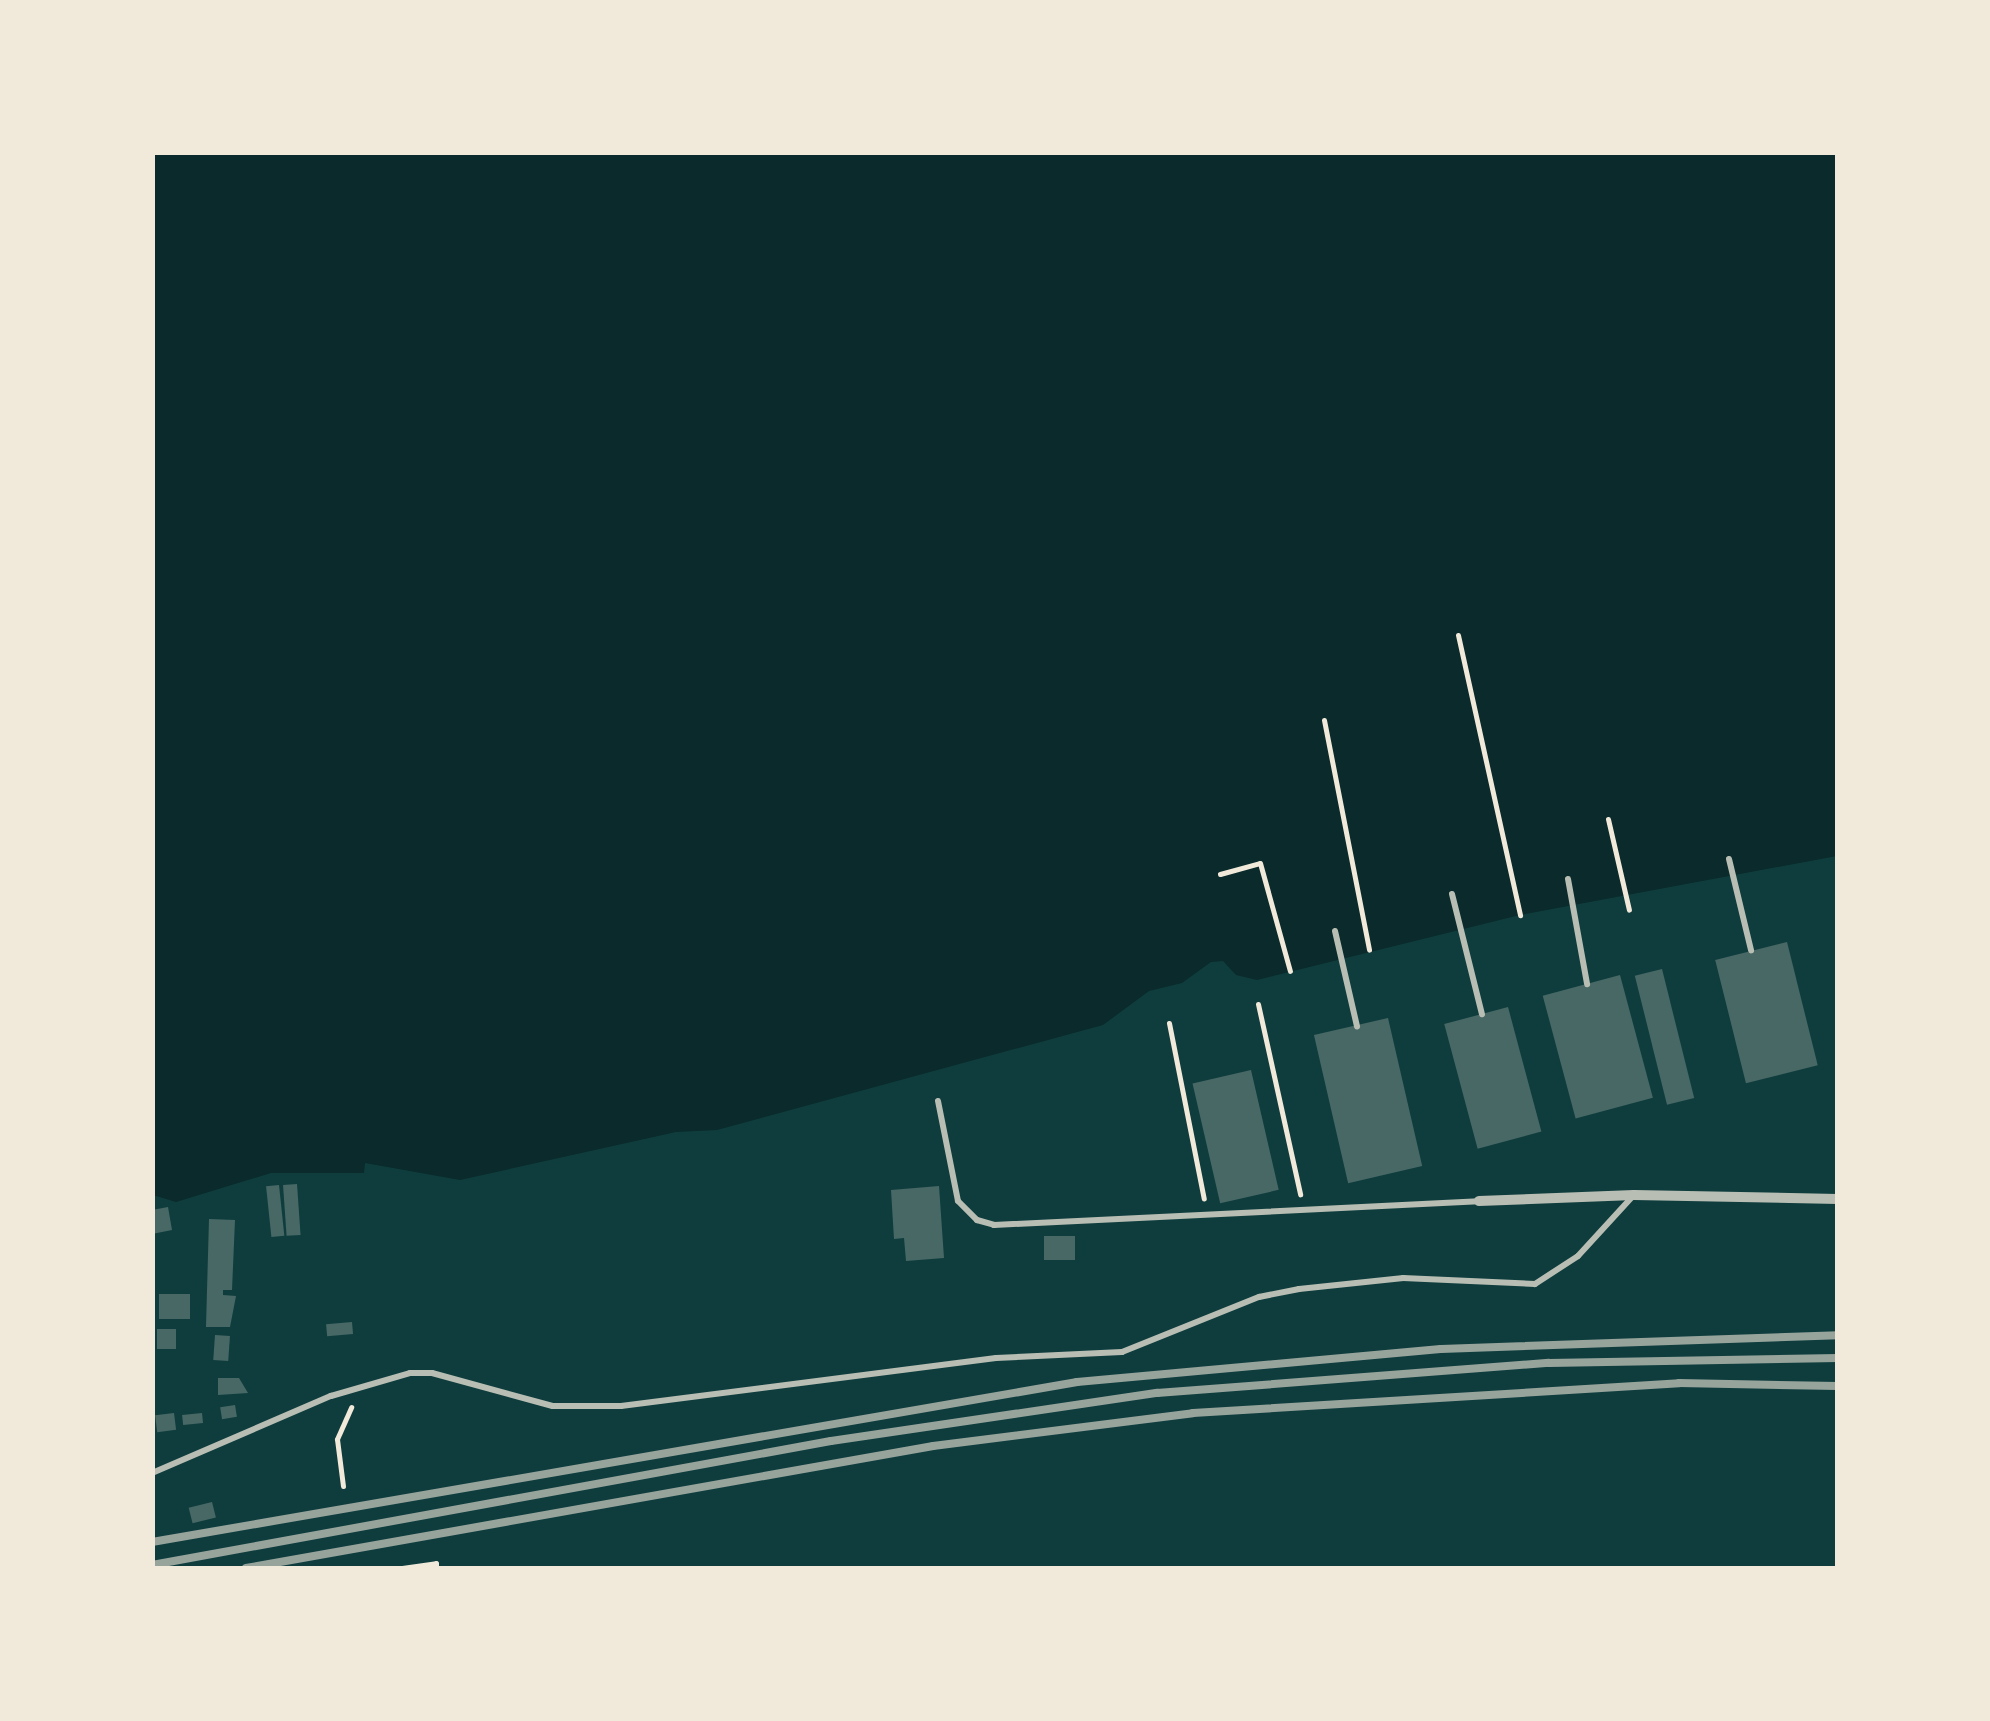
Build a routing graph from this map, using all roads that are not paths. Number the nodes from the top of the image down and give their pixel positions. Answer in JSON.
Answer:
{"nodes":[{"id":1,"x":1729,"y":859,"type":"dead end"},
{"id":2,"x":1568,"y":879,"type":"dead end"},
{"id":3,"x":1452,"y":894,"type":"dead end"},
{"id":4,"x":1335,"y":931,"type":"dead end"},
{"id":5,"x":1751,"y":950,"type":"dead end"},
{"id":6,"x":1587,"y":984,"type":"dead end"},
{"id":7,"x":1482,"y":1014,"type":"dead end"},
{"id":8,"x":1357,"y":1026,"type":"dead end"},
{"id":9,"x":938,"y":1101,"type":"dead end"},
{"id":10,"x":1634,"y":1195,"type":"junction"},
{"id":11,"x":1838,"y":1199,"type":"edge"},
{"id":12,"x":1479,"y":1201,"type":"joint"},
{"id":13,"x":152,"y":1473,"type":"edge"}],
"edges":[{"from":1,"to":5,"type":"lane"},
{"from":2,"to":6,"type":"lane"},
{"from":3,"to":7,"type":"lane"},
{"from":4,"to":8,"type":"lane"},
{"from":9,"to":12,"type":"lane"},
{"from":10,"to":11,"type":"street"},
{"from":10,"to":12,"type":"street"},
{"from":10,"to":13,"type":"lane"}]}
